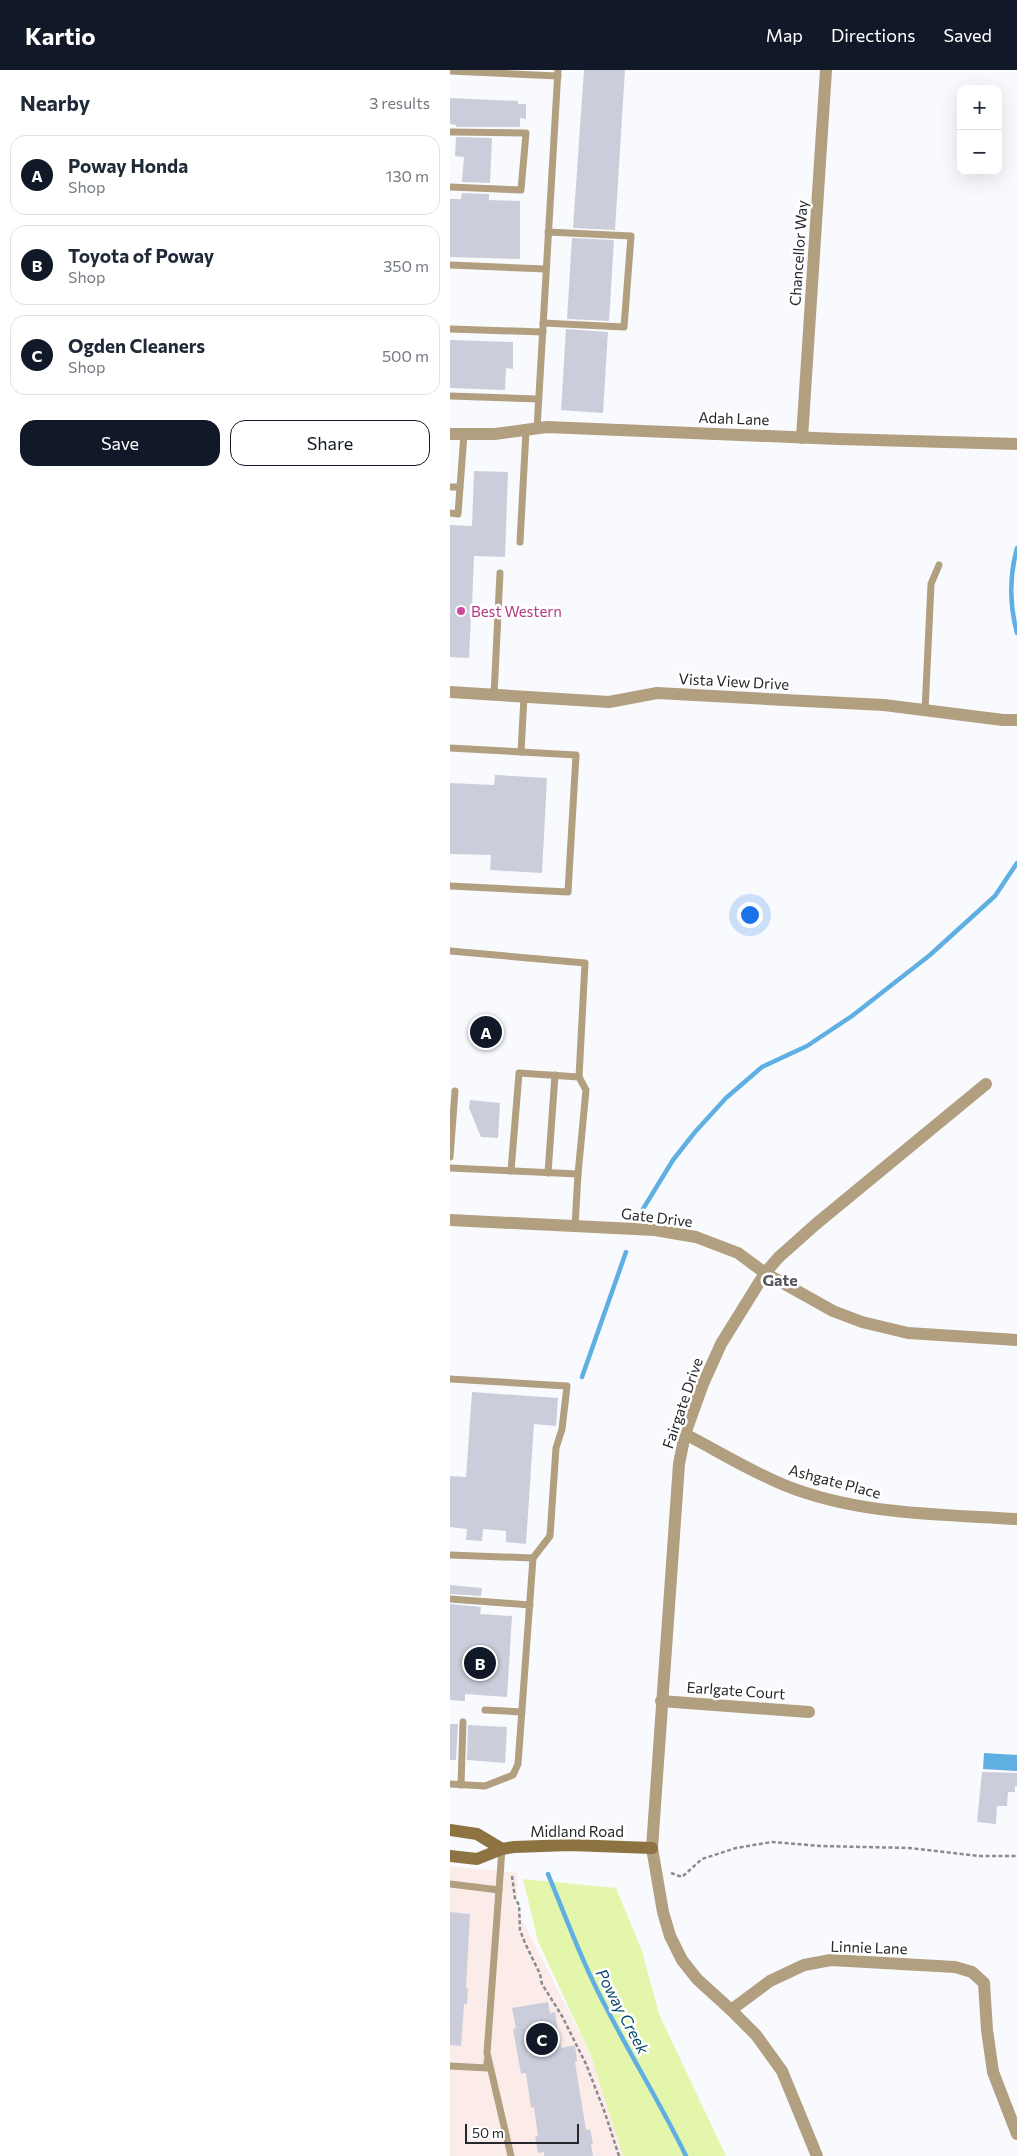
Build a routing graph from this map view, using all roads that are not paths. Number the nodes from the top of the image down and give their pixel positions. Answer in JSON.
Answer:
{"nodes":[{"id":1,"x":826,"y":70,"type":"edge"},
{"id":2,"x":450,"y":71,"type":"edge"},
{"id":3,"x":558,"y":73,"type":"edge"},
{"id":4,"x":450,"y":132,"type":"edge"},
{"id":5,"x":450,"y":187,"type":"edge"},
{"id":6,"x":548,"y":232,"type":"junction"},
{"id":7,"x":450,"y":265,"type":"edge"},
{"id":8,"x":546,"y":269,"type":"junction"},
{"id":9,"x":543,"y":323,"type":"junction"},
{"id":10,"x":450,"y":329,"type":"edge"},
{"id":11,"x":542,"y":332,"type":"junction"},
{"id":12,"x":450,"y":396,"type":"edge"},
{"id":13,"x":538,"y":400,"type":"junction"},
{"id":14,"x":531,"y":430,"type":"junction"},
{"id":15,"x":450,"y":434,"type":"edge"},
{"id":16,"x":464,"y":434,"type":"junction"},
{"id":17,"x":802,"y":438,"type":"junction"},
{"id":18,"x":1017,"y":444,"type":"edge"},
{"id":19,"x":450,"y":487,"type":"edge"},
{"id":20,"x":460,"y":488,"type":"junction"},
{"id":21,"x":450,"y":514,"type":"edge"},
{"id":22,"x":520,"y":542,"type":"dead end"},
{"id":23,"x":939,"y":565,"type":"dead end"},
{"id":24,"x":500,"y":573,"type":"dead end"},
{"id":25,"x":474,"y":612,"type":"dead end"},
{"id":26,"x":498,"y":614,"type":"junction"},
{"id":27,"x":450,"y":692,"type":"edge"},
{"id":28,"x":494,"y":695,"type":"junction"},
{"id":29,"x":524,"y":697,"type":"junction"},
{"id":30,"x":925,"y":711,"type":"junction"},
{"id":31,"x":1017,"y":720,"type":"edge"},
{"id":32,"x":450,"y":748,"type":"edge"},
{"id":33,"x":521,"y":752,"type":"junction"},
{"id":34,"x":450,"y":886,"type":"edge"},
{"id":35,"x":450,"y":951,"type":"edge"},
{"id":36,"x":555,"y":1075,"type":"junction"},
{"id":37,"x":578,"y":1077,"type":"junction"},
{"id":38,"x":986,"y":1084,"type":"dead end"},
{"id":39,"x":455,"y":1091,"type":"dead end"},
{"id":40,"x":450,"y":1157,"type":"edge"},
{"id":41,"x":450,"y":1168,"type":"edge"},
{"id":42,"x":511,"y":1171,"type":"junction"},
{"id":43,"x":548,"y":1173,"type":"junction"},
{"id":44,"x":578,"y":1174,"type":"junction"},
{"id":45,"x":450,"y":1220,"type":"edge"},
{"id":46,"x":575,"y":1226,"type":"junction"},
{"id":47,"x":766,"y":1273,"type":"junction"},
{"id":48,"x":1017,"y":1340,"type":"edge"},
{"id":49,"x":450,"y":1379,"type":"edge"},
{"id":50,"x":686,"y":1434,"type":"junction"},
{"id":51,"x":1017,"y":1518,"type":"edge"},
{"id":52,"x":450,"y":1555,"type":"edge"},
{"id":53,"x":533,"y":1558,"type":"junction"},
{"id":54,"x":450,"y":1598,"type":"edge"},
{"id":55,"x":530,"y":1605,"type":"junction"},
{"id":56,"x":661,"y":1701,"type":"junction"},
{"id":57,"x":485,"y":1710,"type":"dead end"},
{"id":58,"x":522,"y":1712,"type":"junction"},
{"id":59,"x":809,"y":1712,"type":"dead end"},
{"id":60,"x":463,"y":1722,"type":"dead end"},
{"id":61,"x":450,"y":1784,"type":"edge"},
{"id":62,"x":461,"y":1785,"type":"junction"},
{"id":63,"x":450,"y":1830,"type":"edge"},
{"id":64,"x":652,"y":1848,"type":"junction"},
{"id":65,"x":502,"y":1849,"type":"junction"},
{"id":66,"x":450,"y":1856,"type":"edge"},
{"id":67,"x":450,"y":1884,"type":"edge"},
{"id":68,"x":499,"y":1890,"type":"junction"},
{"id":69,"x":731,"y":2010,"type":"junction"},
{"id":70,"x":487,"y":2053,"type":"junction"},
{"id":71,"x":450,"y":2066,"type":"edge"},
{"id":72,"x":1017,"y":2134,"type":"edge"},
{"id":73,"x":511,"y":2156,"type":"edge"},
{"id":74,"x":817,"y":2156,"type":"edge"}],
"edges":[{"from":1,"to":17,"type":"street","name":"Chancellor Way"},
{"from":2,"to":3,"type":"lane"},
{"from":3,"to":6,"type":"lane"},
{"from":4,"to":5,"type":"lane"},
{"from":6,"to":8,"type":"lane"},
{"from":6,"to":9,"type":"lane"},
{"from":7,"to":8,"type":"lane"},
{"from":8,"to":9,"type":"lane"},
{"from":9,"to":11,"type":"lane"},
{"from":10,"to":11,"type":"lane"},
{"from":11,"to":13,"type":"lane"},
{"from":12,"to":13,"type":"lane"},
{"from":13,"to":14,"type":"lane"},
{"from":14,"to":16,"type":"street","name":"Adah Lane"},
{"from":14,"to":17,"type":"street","name":"Adah Lane"},
{"from":14,"to":22,"type":"lane"},
{"from":15,"to":16,"type":"street","name":"Adah Lane"},
{"from":16,"to":20,"type":"lane"},
{"from":17,"to":18,"type":"street","name":"Adah Lane"},
{"from":19,"to":20,"type":"lane"},
{"from":20,"to":21,"type":"lane"},
{"from":23,"to":30,"type":"lane"},
{"from":24,"to":26,"type":"lane"},
{"from":25,"to":26,"type":"lane"},
{"from":26,"to":28,"type":"lane"},
{"from":27,"to":28,"type":"street","name":"Vista View Drive"},
{"from":28,"to":29,"type":"street","name":"Vista View Drive"},
{"from":29,"to":30,"type":"street","name":"Vista View Drive"},
{"from":29,"to":33,"type":"lane"},
{"from":30,"to":31,"type":"street","name":"Vista View Drive"},
{"from":32,"to":33,"type":"lane"},
{"from":33,"to":34,"type":"lane"},
{"from":35,"to":37,"type":"lane"},
{"from":36,"to":37,"type":"lane"},
{"from":36,"to":42,"type":"lane"},
{"from":36,"to":43,"type":"lane"},
{"from":37,"to":44,"type":"lane"},
{"from":38,"to":47,"type":"street","name":"Fairgate Drive"},
{"from":39,"to":40,"type":"lane"},
{"from":41,"to":42,"type":"lane"},
{"from":42,"to":43,"type":"lane"},
{"from":43,"to":44,"type":"lane"},
{"from":44,"to":46,"type":"lane"},
{"from":45,"to":46,"type":"street","name":"Gate Drive"},
{"from":46,"to":47,"type":"street","name":"Gate Drive"},
{"from":47,"to":48,"type":"street","name":"Gate Drive"},
{"from":47,"to":50,"type":"street","name":"Fairgate Drive"},
{"from":49,"to":53,"type":"lane"},
{"from":50,"to":51,"type":"street","name":"Ashgate Place"},
{"from":50,"to":56,"type":"street","name":"Fairgate Drive"},
{"from":52,"to":53,"type":"lane"},
{"from":53,"to":55,"type":"lane"},
{"from":54,"to":55,"type":"lane"},
{"from":55,"to":58,"type":"lane"},
{"from":56,"to":59,"type":"street","name":"Earlgate Court"},
{"from":56,"to":64,"type":"street","name":"Fairgate Drive"},
{"from":57,"to":58,"type":"lane"},
{"from":58,"to":62,"type":"lane"},
{"from":60,"to":62,"type":"lane"},
{"from":61,"to":62,"type":"lane"},
{"from":63,"to":65,"type":"street"},
{"from":64,"to":65,"type":"street","name":"Midland Road"},
{"from":64,"to":69,"type":"street","name":"Fairgate Drive"},
{"from":65,"to":66,"type":"street","name":"Midland Road"},
{"from":65,"to":68,"type":"lane"},
{"from":67,"to":68,"type":"lane"},
{"from":68,"to":70,"type":"lane"},
{"from":69,"to":72,"type":"street","name":"Linnie Lane"},
{"from":69,"to":74,"type":"street","name":"Fairgate Drive"},
{"from":70,"to":71,"type":"lane"},
{"from":70,"to":73,"type":"lane"}]}
